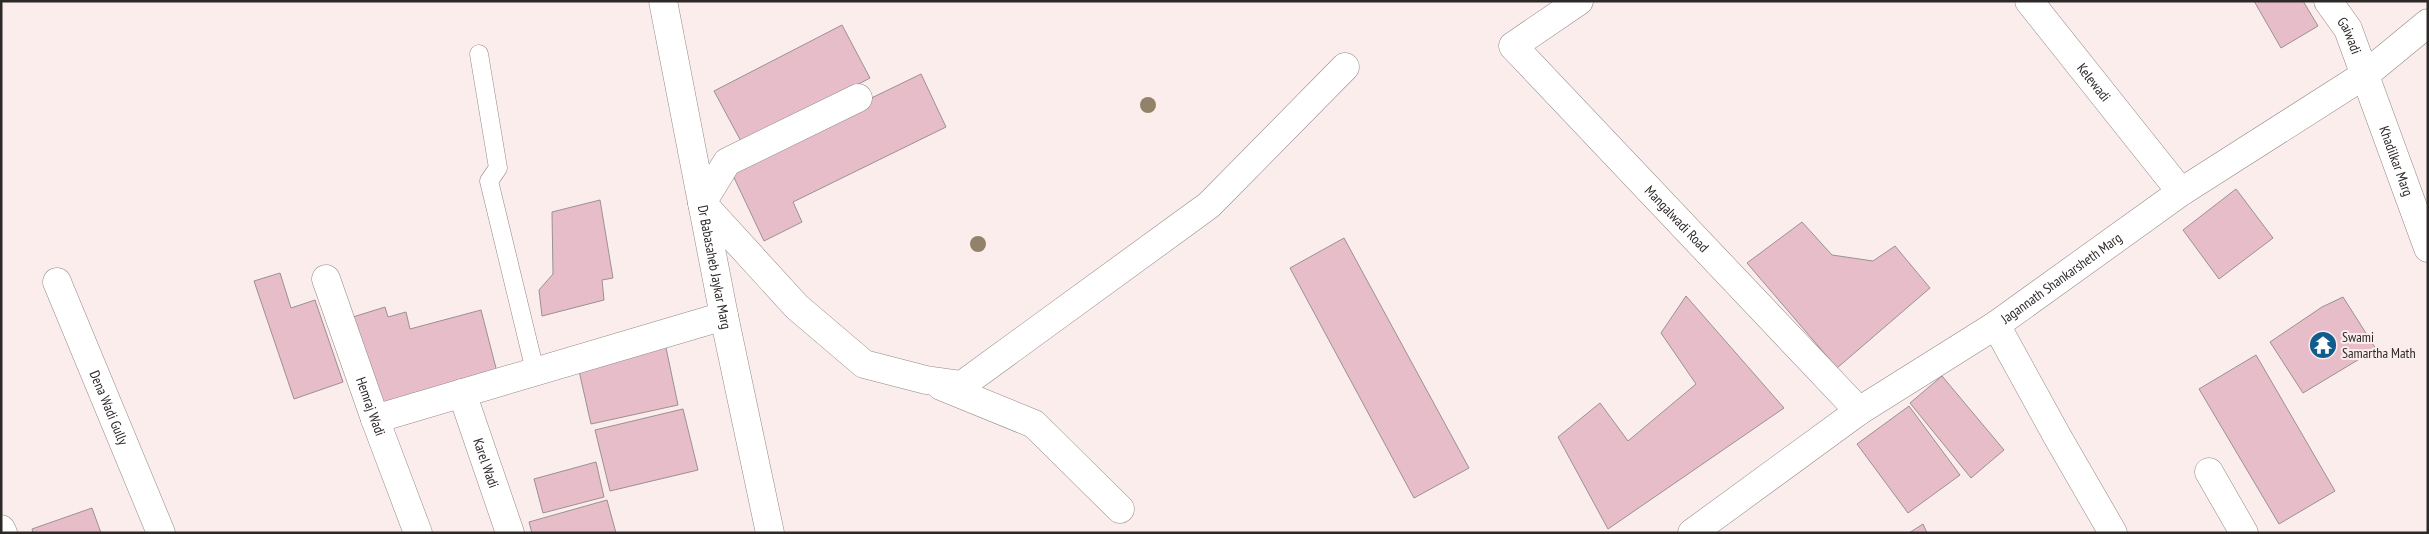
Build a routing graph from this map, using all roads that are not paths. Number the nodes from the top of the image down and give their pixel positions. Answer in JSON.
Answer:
{"nodes":[{"id":1,"x":663,"y":1,"type":"edge"},
{"id":2,"x":1579,"y":1,"type":"edge"},
{"id":3,"x":2029,"y":1,"type":"edge"},
{"id":4,"x":2328,"y":1,"type":"edge"},
{"id":5,"x":2428,"y":23,"type":"edge"},
{"id":6,"x":479,"y":54,"type":"dead end"},
{"id":7,"x":1345,"y":67,"type":"dead end"},
{"id":8,"x":2366,"y":74,"type":"junction"},
{"id":9,"x":858,"y":98,"type":"dead end"},
{"id":10,"x":2181,"y":192,"type":"junction"},
{"id":11,"x":702,"y":203,"type":"junction"},
{"id":12,"x":2428,"y":248,"type":"edge"},
{"id":13,"x":326,"y":279,"type":"dead end"},
{"id":14,"x":57,"y":282,"type":"dead end"},
{"id":15,"x":724,"y":316,"type":"junction"},
{"id":16,"x":1996,"y":325,"type":"junction"},
{"id":17,"x":535,"y":371,"type":"junction"},
{"id":18,"x":926,"y":380,"type":"junction"},
{"id":19,"x":462,"y":393,"type":"junction"},
{"id":20,"x":1859,"y":411,"type":"junction"},
{"id":21,"x":375,"y":419,"type":"junction"},
{"id":22,"x":2209,"y":472,"type":"dead end"},
{"id":23,"x":1120,"y":509,"type":"dead end"},
{"id":24,"x":1,"y":529,"type":"edge"},
{"id":25,"x":3,"y":533,"type":"edge"},
{"id":26,"x":160,"y":533,"type":"edge"},
{"id":27,"x":418,"y":533,"type":"edge"},
{"id":28,"x":510,"y":533,"type":"edge"},
{"id":29,"x":770,"y":533,"type":"edge"},
{"id":30,"x":1692,"y":533,"type":"edge"},
{"id":31,"x":2113,"y":533,"type":"edge"},
{"id":32,"x":2244,"y":533,"type":"edge"}],
"edges":[{"from":1,"to":11,"type":"street","name":"Dr Babasaheb Jaykar Marg"},
{"from":2,"to":20,"type":"street","name":"Mangalwadi Road"},
{"from":3,"to":10,"type":"street","name":"Kelewadi"},
{"from":4,"to":8,"type":"street","name":"Gaiwadi"},
{"from":5,"to":8,"type":"street","name":"Jagannath Shankarsheth Marg"},
{"from":6,"to":17,"type":"lane"},
{"from":7,"to":18,"type":"street"},
{"from":8,"to":10,"type":"street","name":"Jagannath Shankarsheth Marg"},
{"from":8,"to":12,"type":"street","name":"Khadilkar Marg"},
{"from":9,"to":11,"type":"street"},
{"from":10,"to":16,"type":"street","name":"Jagannath Shankarsheth Marg"},
{"from":11,"to":15,"type":"street","name":"Dr Babasaheb Jaykar Marg"},
{"from":11,"to":18,"type":"street"},
{"from":13,"to":21,"type":"street","name":"Hemraj Wadi"},
{"from":14,"to":26,"type":"street","name":"Dena Wadi Gully"},
{"from":15,"to":17,"type":"street"},
{"from":15,"to":29,"type":"street","name":"Dr Babasaheb Jaykar Marg"},
{"from":16,"to":20,"type":"street","name":"Jagannath Shankarsheth Marg"},
{"from":16,"to":31,"type":"street"},
{"from":17,"to":19,"type":"street"},
{"from":18,"to":23,"type":"street"},
{"from":19,"to":21,"type":"street"},
{"from":19,"to":28,"type":"street","name":"Karel Wadi"},
{"from":20,"to":30,"type":"street","name":"Jagannath Shankarsheth Marg"},
{"from":21,"to":27,"type":"street","name":"Hemraj Wadi"},
{"from":22,"to":32,"type":"street"},
{"from":24,"to":25,"type":"street"}]}
